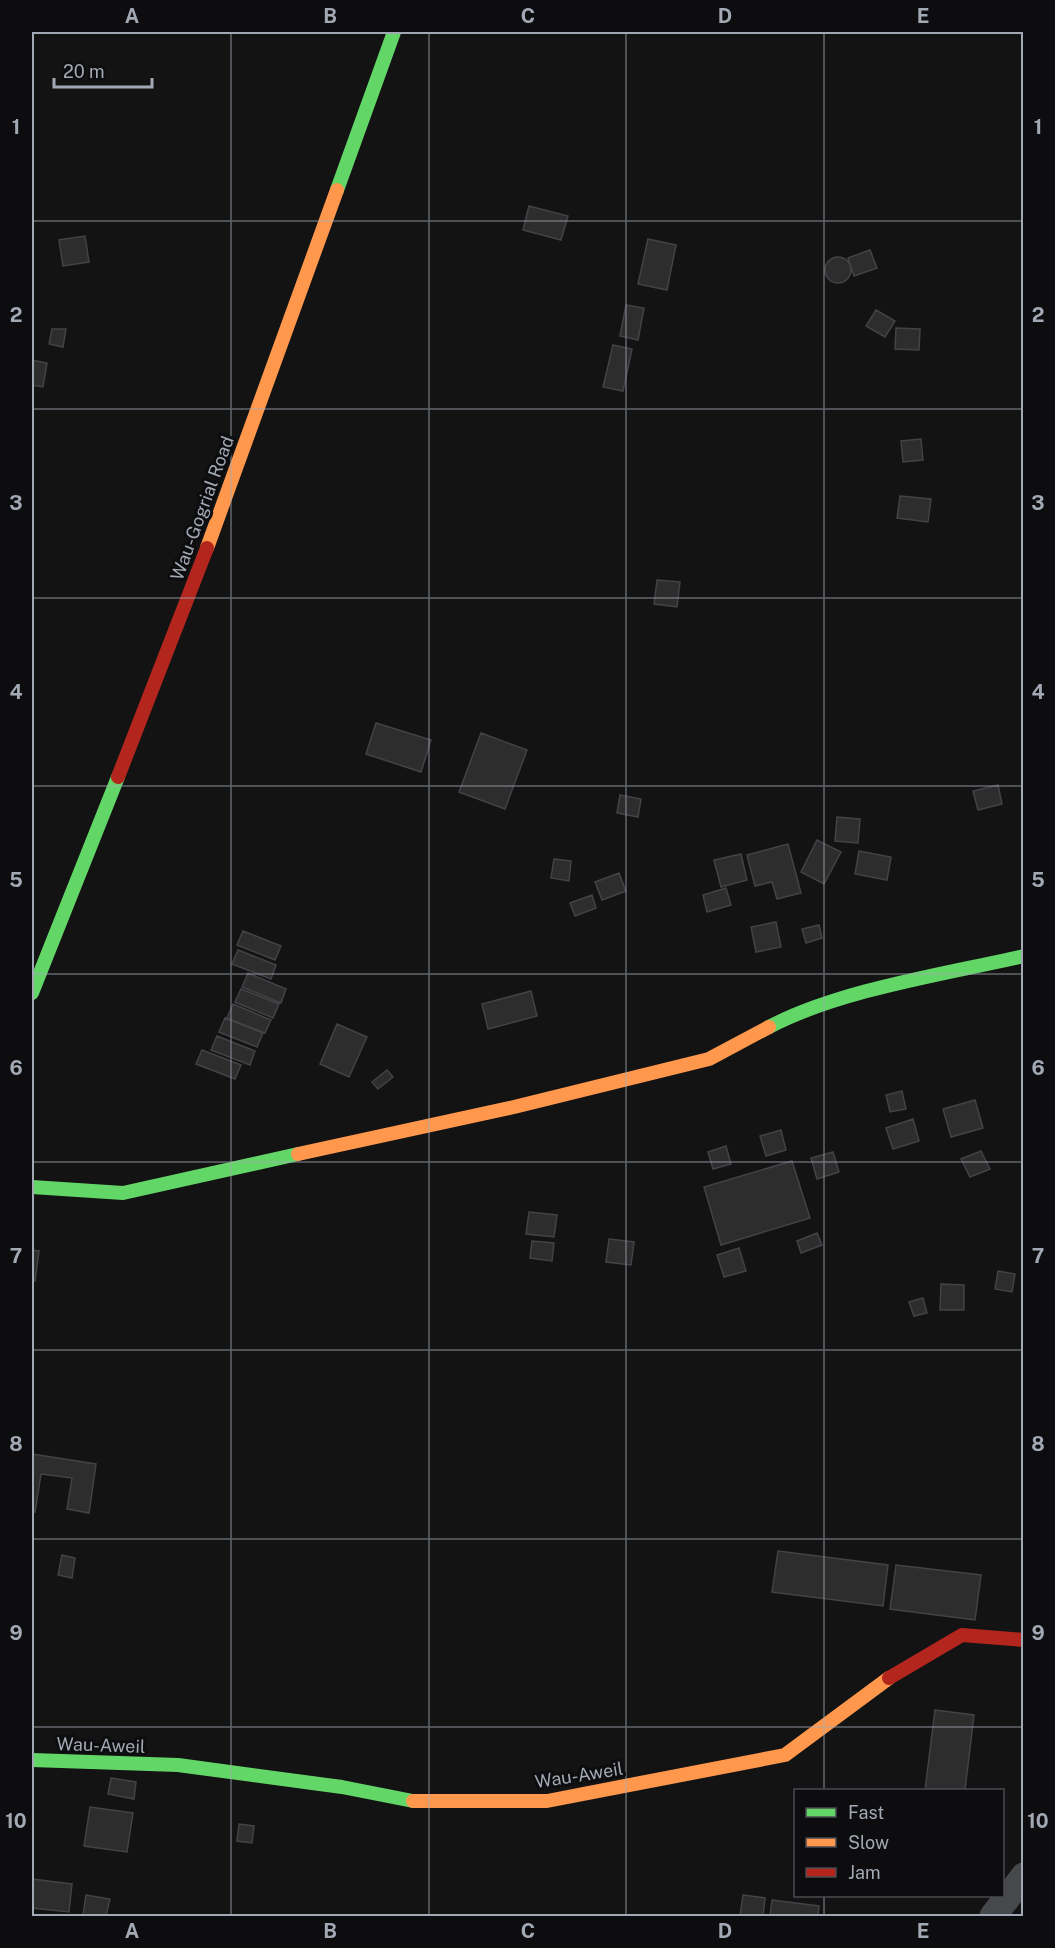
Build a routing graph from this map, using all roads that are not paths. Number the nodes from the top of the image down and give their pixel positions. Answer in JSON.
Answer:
{"nodes":[{"id":1,"x":394,"y":32,"type":"edge"},
{"id":2,"x":1023,"y":956,"type":"edge"},
{"id":3,"x":32,"y":993,"type":"edge"},
{"id":4,"x":32,"y":1187,"type":"edge"},
{"id":5,"x":1023,"y":1640,"type":"edge"},
{"id":6,"x":32,"y":1760,"type":"edge"},
{"id":7,"x":1023,"y":1876,"type":"edge"},
{"id":8,"x":993,"y":1917,"type":"edge"}],
"edges":[{"from":1,"to":3,"type":"street","name":"Wau-Gogrial Road"},
{"from":2,"to":4,"type":"street"},
{"from":5,"to":6,"type":"street","name":"Wau-Aweil"},
{"from":7,"to":8,"type":"street"}]}
